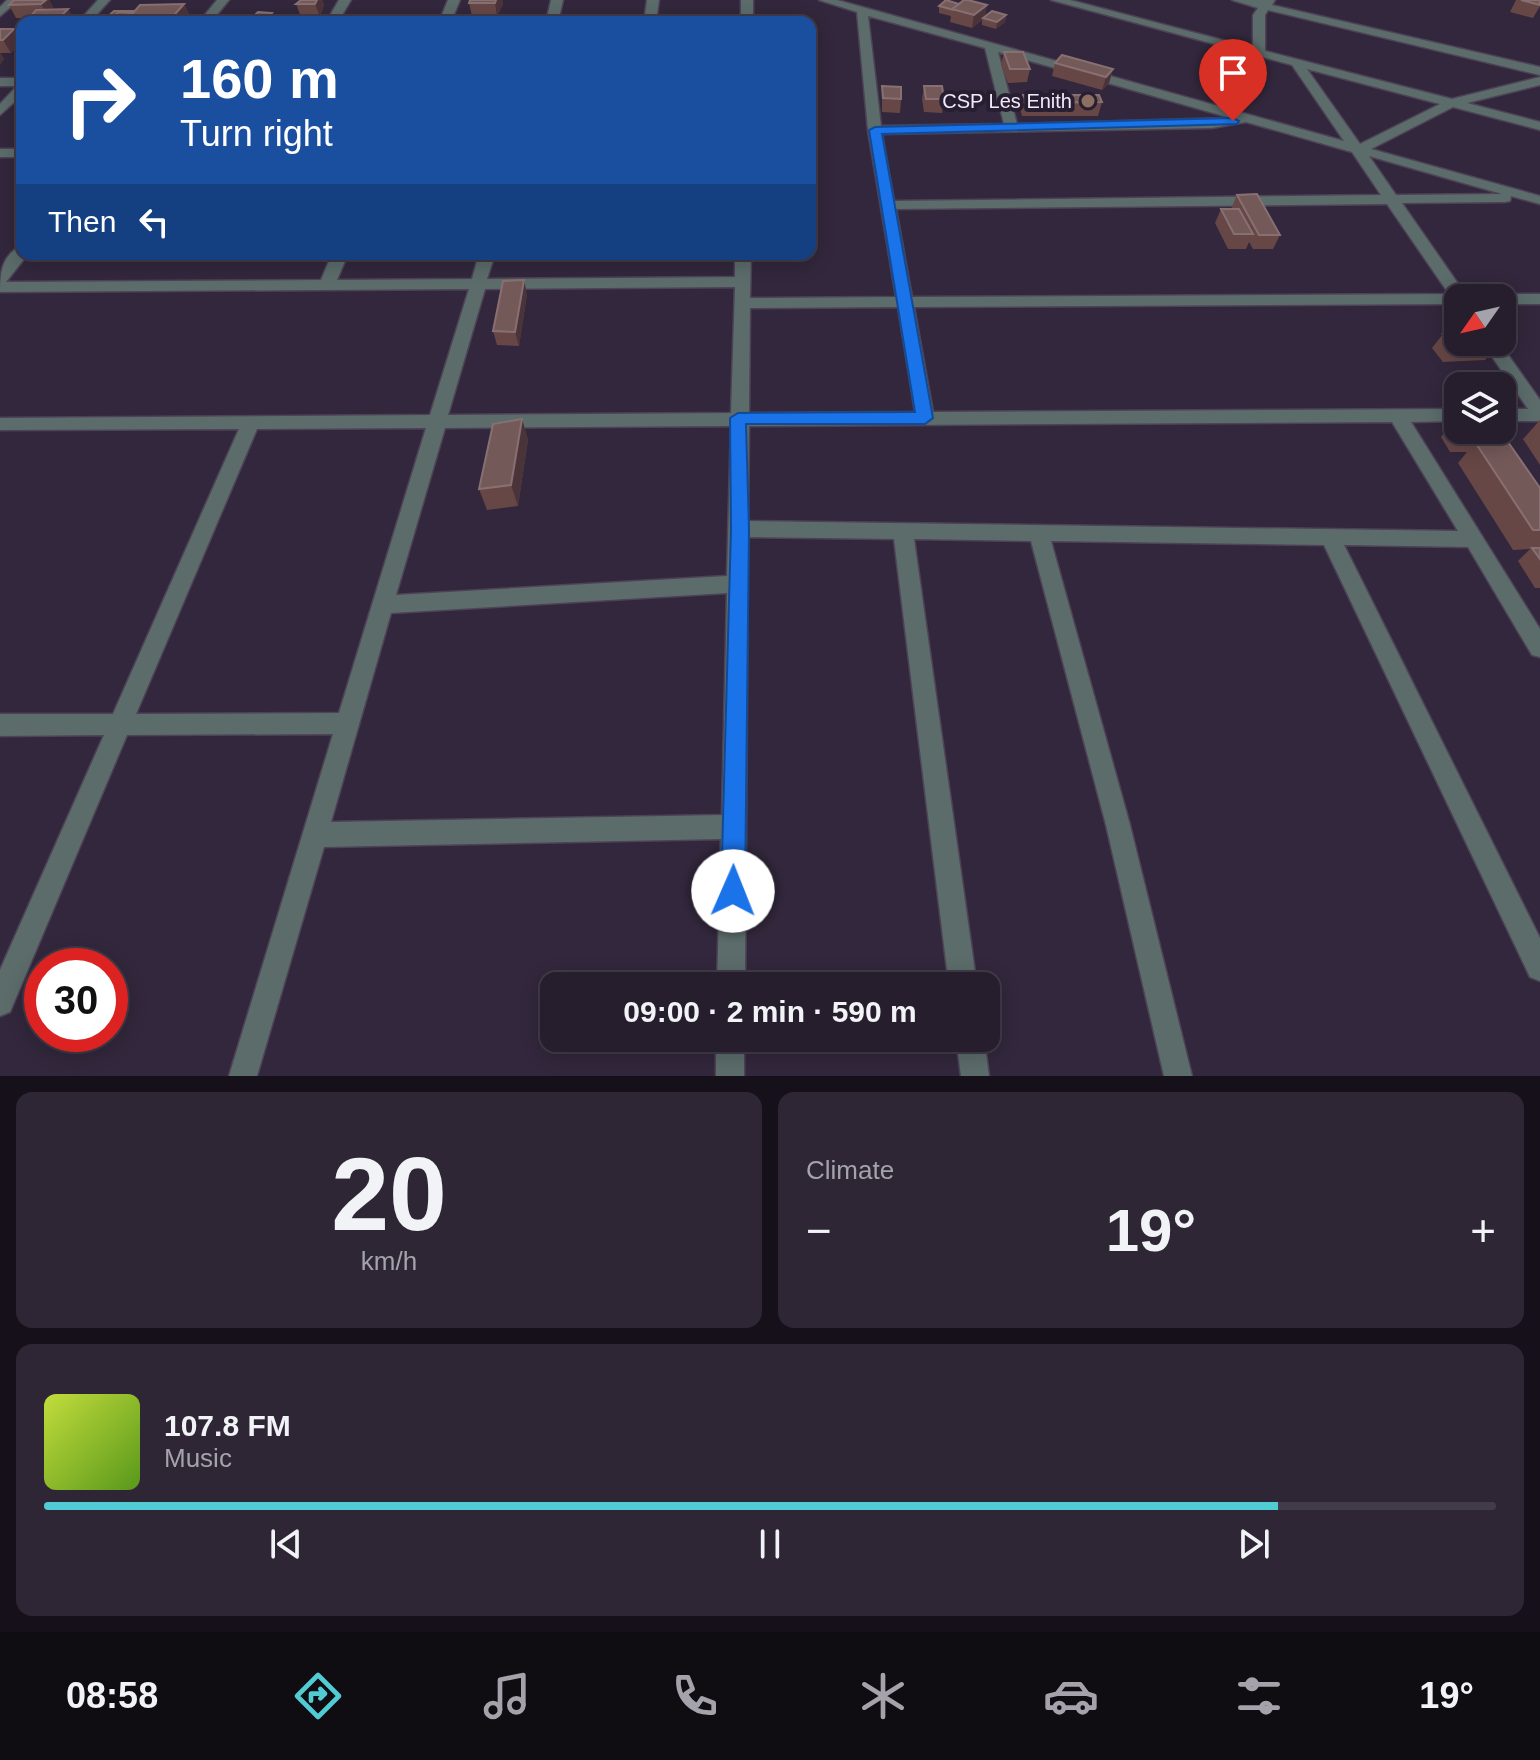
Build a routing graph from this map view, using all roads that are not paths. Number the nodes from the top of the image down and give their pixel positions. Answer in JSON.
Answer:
{"nodes":[{"id":1,"x":13,"y":0,"type":"edge"},
{"id":2,"x":104,"y":0,"type":"edge"},
{"id":3,"x":223,"y":0,"type":"edge"},
{"id":4,"x":825,"y":0,"type":"edge"},
{"id":5,"x":1057,"y":0,"type":"edge"},
{"id":6,"x":1238,"y":0,"type":"edge"},
{"id":7,"x":1267,"y":3,"type":"edge"},
{"id":8,"x":862,"y":10,"type":"junction"},
{"id":9,"x":0,"y":13,"type":"edge"},
{"id":10,"x":89,"y":16,"type":"edge"},
{"id":11,"x":210,"y":16,"type":"edge"},
{"id":12,"x":990,"y":46,"type":"junction"},
{"id":13,"x":1259,"y":53,"type":"junction"},
{"id":14,"x":1297,"y":63,"type":"junction"},
{"id":15,"x":1540,"y":71,"type":"edge"},
{"id":16,"x":1540,"y":81,"type":"edge"},
{"id":17,"x":16,"y":92,"type":"edge"},
{"id":18,"x":1452,"y":103,"type":"junction"},
{"id":19,"x":0,"y":111,"type":"edge"},
{"id":20,"x":1253,"y":119,"type":"junction"},
{"id":21,"x":1540,"y":126,"type":"edge"},
{"id":22,"x":1012,"y":128,"type":"junction"},
{"id":23,"x":875,"y":130,"type":"junction"},
{"id":24,"x":1358,"y":150,"type":"junction"},
{"id":25,"x":1391,"y":199,"type":"junction"},
{"id":26,"x":1534,"y":199,"type":"edge"},
{"id":27,"x":888,"y":205,"type":"junction"},
{"id":28,"x":16,"y":259,"type":"edge"},
{"id":29,"x":337,"y":260,"type":"edge"},
{"id":30,"x":485,"y":260,"type":"edge"},
{"id":31,"x":743,"y":260,"type":"edge"},
{"id":32,"x":0,"y":279,"type":"edge"},
{"id":33,"x":742,"y":282,"type":"junction"},
{"id":34,"x":478,"y":284,"type":"junction"},
{"id":35,"x":1449,"y":284,"type":"edge"},
{"id":36,"x":327,"y":285,"type":"junction"},
{"id":37,"x":0,"y":287,"type":"edge"},
{"id":38,"x":1444,"y":299,"type":"edge"},
{"id":39,"x":1516,"y":299,"type":"edge"},
{"id":40,"x":1540,"y":299,"type":"edge"},
{"id":41,"x":905,"y":302,"type":"junction"},
{"id":42,"x":741,"y":303,"type":"junction"},
{"id":43,"x":1500,"y":356,"type":"edge"},
{"id":44,"x":1540,"y":414,"type":"edge"},
{"id":45,"x":1444,"y":415,"type":"edge"},
{"id":46,"x":1516,"y":415,"type":"edge"},
{"id":47,"x":1398,"y":416,"type":"junction"},
{"id":48,"x":738,"y":418,"type":"junction"},
{"id":49,"x":925,"y":418,"type":"junction"},
{"id":50,"x":437,"y":421,"type":"junction"},
{"id":51,"x":251,"y":422,"type":"junction"},
{"id":52,"x":0,"y":424,"type":"edge"},
{"id":53,"x":740,"y":529,"type":"junction"},
{"id":54,"x":903,"y":531,"type":"junction"},
{"id":55,"x":1039,"y":533,"type":"junction"},
{"id":56,"x":1330,"y":537,"type":"junction"},
{"id":57,"x":1474,"y":539,"type":"junction"},
{"id":58,"x":739,"y":584,"type":"junction"},
{"id":59,"x":382,"y":605,"type":"junction"},
{"id":60,"x":1540,"y":648,"type":"edge"},
{"id":61,"x":347,"y":723,"type":"junction"},
{"id":62,"x":120,"y":724,"type":"junction"},
{"id":63,"x":0,"y":725,"type":"edge"},
{"id":64,"x":734,"y":827,"type":"junction"},
{"id":65,"x":314,"y":835,"type":"junction"},
{"id":66,"x":1540,"y":967,"type":"edge"},
{"id":67,"x":731,"y":972,"type":"edge"},
{"id":68,"x":961,"y":972,"type":"edge"},
{"id":69,"x":0,"y":1002,"type":"edge"},
{"id":70,"x":730,"y":1052,"type":"edge"},
{"id":71,"x":972,"y":1052,"type":"edge"},
{"id":72,"x":243,"y":1076,"type":"edge"},
{"id":73,"x":730,"y":1076,"type":"edge"},
{"id":74,"x":975,"y":1076,"type":"edge"},
{"id":75,"x":1178,"y":1076,"type":"edge"}],
"edges":[{"from":1,"to":9,"type":"street"},
{"from":2,"to":10,"type":"street"},
{"from":3,"to":11,"type":"street"},
{"from":4,"to":8,"type":"street"},
{"from":5,"to":13,"type":"street"},
{"from":6,"to":7,"type":"street"},
{"from":7,"to":13,"type":"street"},
{"from":7,"to":15,"type":"street"},
{"from":8,"to":12,"type":"street"},
{"from":8,"to":23,"type":"street"},
{"from":12,"to":20,"type":"street"},
{"from":12,"to":22,"type":"street"},
{"from":13,"to":14,"type":"street"},
{"from":14,"to":18,"type":"street"},
{"from":14,"to":24,"type":"street"},
{"from":16,"to":18,"type":"street"},
{"from":17,"to":19,"type":"street"},
{"from":18,"to":21,"type":"street"},
{"from":18,"to":24,"type":"street"},
{"from":20,"to":22,"type":"street"},
{"from":20,"to":24,"type":"street"},
{"from":22,"to":23,"type":"street"},
{"from":23,"to":27,"type":"street"},
{"from":24,"to":25,"type":"street"},
{"from":24,"to":26,"type":"street"},
{"from":25,"to":26,"type":"street"},
{"from":25,"to":27,"type":"street"},
{"from":25,"to":35,"type":"street"},
{"from":27,"to":41,"type":"street"},
{"from":28,"to":32,"type":"street"},
{"from":29,"to":36,"type":"street"},
{"from":30,"to":34,"type":"street"},
{"from":31,"to":33,"type":"street"},
{"from":33,"to":34,"type":"street"},
{"from":33,"to":42,"type":"street"},
{"from":34,"to":36,"type":"street"},
{"from":34,"to":50,"type":"street"},
{"from":36,"to":37,"type":"street"},
{"from":38,"to":41,"type":"street"},
{"from":39,"to":40,"type":"street"},
{"from":41,"to":42,"type":"street"},
{"from":41,"to":49,"type":"street"},
{"from":42,"to":48,"type":"street"},
{"from":43,"to":44,"type":"street"},
{"from":44,"to":46,"type":"street"},
{"from":45,"to":47,"type":"street"},
{"from":47,"to":49,"type":"street"},
{"from":47,"to":57,"type":"street"},
{"from":48,"to":49,"type":"street"},
{"from":48,"to":50,"type":"street"},
{"from":48,"to":53,"type":"street"},
{"from":50,"to":51,"type":"street"},
{"from":50,"to":59,"type":"street"},
{"from":51,"to":52,"type":"street"},
{"from":51,"to":62,"type":"street"},
{"from":53,"to":54,"type":"street"},
{"from":53,"to":58,"type":"street"},
{"from":54,"to":55,"type":"street"},
{"from":54,"to":68,"type":"street"},
{"from":55,"to":56,"type":"street"},
{"from":55,"to":75,"type":"street"},
{"from":56,"to":57,"type":"street"},
{"from":56,"to":66,"type":"street"},
{"from":57,"to":60,"type":"street"},
{"from":58,"to":59,"type":"street"},
{"from":58,"to":64,"type":"street"},
{"from":59,"to":61,"type":"street"},
{"from":61,"to":62,"type":"street"},
{"from":61,"to":65,"type":"street"},
{"from":62,"to":63,"type":"street"},
{"from":62,"to":69,"type":"street"},
{"from":64,"to":65,"type":"street"},
{"from":64,"to":67,"type":"street"},
{"from":65,"to":72,"type":"street"},
{"from":70,"to":73,"type":"street"},
{"from":71,"to":74,"type":"street"}]}
